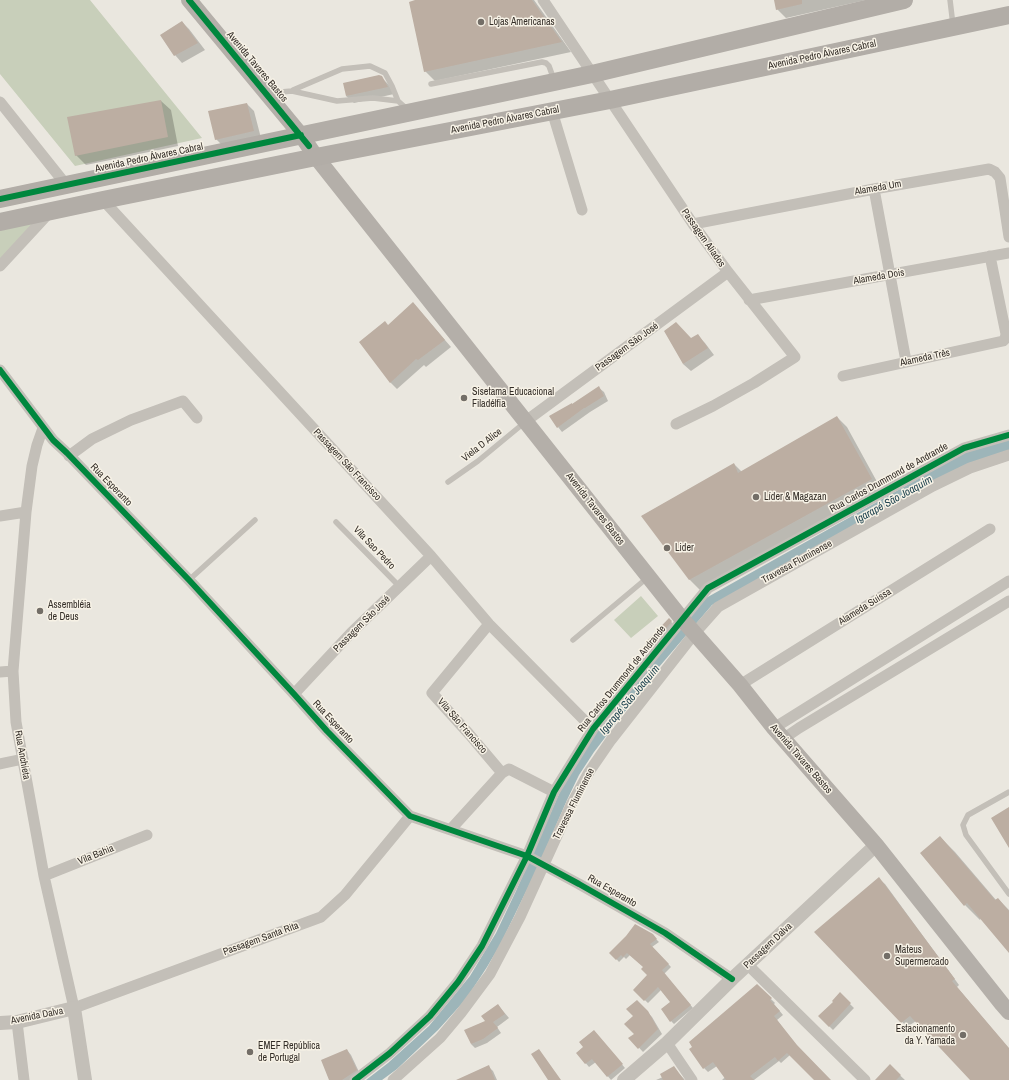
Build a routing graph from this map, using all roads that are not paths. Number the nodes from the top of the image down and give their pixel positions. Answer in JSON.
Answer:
{"nodes":[{"id":1,"x":543,"y":0,"type":"edge"},
{"id":2,"x":904,"y":0,"type":"edge"},
{"id":3,"x":950,"y":0,"type":"edge"},
{"id":4,"x":196,"y":2,"type":"edge"},
{"id":5,"x":1009,"y":15,"type":"edge"},
{"id":6,"x":953,"y":27,"type":"junction"},
{"id":7,"x":592,"y":74,"type":"junction"},
{"id":8,"x":555,"y":82,"type":"junction"},
{"id":9,"x":431,"y":84,"type":"dead end"},
{"id":10,"x":292,"y":91,"type":"junction"},
{"id":11,"x":267,"y":94,"type":"junction"},
{"id":12,"x":610,"y":100,"type":"junction"},
{"id":13,"x":0,"y":102,"type":"edge"},
{"id":14,"x":404,"y":107,"type":"junction"},
{"id":15,"x":552,"y":111,"type":"junction"},
{"id":16,"x":301,"y":135,"type":"junction"},
{"id":17,"x":316,"y":157,"type":"junction"},
{"id":18,"x":67,"y":186,"type":"junction"},
{"id":19,"x":874,"y":189,"type":"junction"},
{"id":20,"x":0,"y":199,"type":"edge"},
{"id":21,"x":103,"y":200,"type":"junction"},
{"id":22,"x":582,"y":210,"type":"dead end"},
{"id":23,"x":50,"y":212,"type":"junction"},
{"id":24,"x":0,"y":222,"type":"edge"},
{"id":25,"x":693,"y":224,"type":"junction"},
{"id":26,"x":1009,"y":237,"type":"edge"},
{"id":27,"x":1009,"y":253,"type":"edge"},
{"id":28,"x":990,"y":256,"type":"junction"},
{"id":29,"x":0,"y":266,"type":"edge"},
{"id":30,"x":728,"y":272,"type":"junction"},
{"id":31,"x":890,"y":275,"type":"junction"},
{"id":32,"x":749,"y":300,"type":"junction"},
{"id":33,"x":906,"y":362,"type":"junction"},
{"id":34,"x":1,"y":374,"type":"edge"},
{"id":35,"x":843,"y":376,"type":"dead end"},
{"id":36,"x":197,"y":418,"type":"dead end"},
{"id":37,"x":526,"y":421,"type":"junction"},
{"id":38,"x":676,"y":424,"type":"dead end"},
{"id":39,"x":43,"y":428,"type":"junction"},
{"id":40,"x":1009,"y":435,"type":"edge"},
{"id":41,"x":1009,"y":455,"type":"edge"},
{"id":42,"x":69,"y":456,"type":"junction"},
{"id":43,"x":448,"y":482,"type":"dead end"},
{"id":44,"x":26,"y":512,"type":"junction"},
{"id":45,"x":0,"y":516,"type":"edge"},
{"id":46,"x":256,"y":520,"type":"dead end"},
{"id":47,"x":336,"y":522,"type":"dead end"},
{"id":48,"x":990,"y":529,"type":"dead end"},
{"id":49,"x":431,"y":556,"type":"junction"},
{"id":50,"x":649,"y":577,"type":"junction"},
{"id":51,"x":189,"y":580,"type":"junction"},
{"id":52,"x":1009,"y":581,"type":"edge"},
{"id":53,"x":399,"y":586,"type":"junction"},
{"id":54,"x":1009,"y":601,"type":"edge"},
{"id":55,"x":489,"y":624,"type":"junction"},
{"id":56,"x":688,"y":627,"type":"junction"},
{"id":57,"x":573,"y":640,"type":"dead end"},
{"id":58,"x":13,"y":671,"type":"junction"},
{"id":59,"x":0,"y":672,"type":"edge"},
{"id":60,"x":740,"y":685,"type":"junction"},
{"id":61,"x":294,"y":694,"type":"junction"},
{"id":62,"x":592,"y":728,"type":"junction"},
{"id":63,"x":778,"y":733,"type":"junction"},
{"id":64,"x":23,"y":759,"type":"junction"},
{"id":65,"x":0,"y":764,"type":"edge"},
{"id":66,"x":502,"y":773,"type":"junction"},
{"id":67,"x":554,"y":792,"type":"junction"},
{"id":68,"x":1009,"y":792,"type":"edge"},
{"id":69,"x":410,"y":816,"type":"junction"},
{"id":70,"x":451,"y":829,"type":"junction"},
{"id":71,"x":147,"y":835,"type":"dead end"},
{"id":72,"x":876,"y":845,"type":"junction"},
{"id":73,"x":528,"y":857,"type":"junction"},
{"id":74,"x":542,"y":864,"type":"junction"},
{"id":75,"x":44,"y":876,"type":"junction"},
{"id":76,"x":1009,"y":894,"type":"edge"},
{"id":77,"x":748,"y":965,"type":"junction"},
{"id":78,"x":732,"y":979,"type":"junction"},
{"id":79,"x":74,"y":1008,"type":"junction"},
{"id":80,"x":1009,"y":1012,"type":"edge"},
{"id":81,"x":0,"y":1022,"type":"edge"},
{"id":82,"x":17,"y":1022,"type":"junction"},
{"id":83,"x":667,"y":1043,"type":"junction"},
{"id":84,"x":24,"y":1080,"type":"edge"},
{"id":85,"x":85,"y":1080,"type":"edge"},
{"id":86,"x":355,"y":1080,"type":"edge"},
{"id":87,"x":393,"y":1080,"type":"edge"},
{"id":88,"x":624,"y":1080,"type":"edge"},
{"id":89,"x":692,"y":1080,"type":"edge"},
{"id":90,"x":865,"y":1080,"type":"edge"}],
"edges":[{"from":1,"to":7,"type":"street","name":"Passagem Aliados"},
{"from":2,"to":7,"type":"main road","name":"Avenida Pedro Álvares Cabral"},
{"from":3,"to":6,"type":"lane"},
{"from":4,"to":11,"type":"main road","name":"Avenida Tavares Bastos"},
{"from":5,"to":6,"type":"main road","name":"Avenida Pedro Álvares Cabral"},
{"from":6,"to":12,"type":"main road","name":"Avenida Pedro Álvares Cabral"},
{"from":7,"to":8,"type":"main road","name":"Avenida Pedro Álvares Cabral"},
{"from":7,"to":12,"type":"street","name":"Passagem Aliados"},
{"from":8,"to":9,"type":"lane"},
{"from":8,"to":14,"type":"main road","name":"Avenida Pedro Álvares Cabral"},
{"from":10,"to":11,"type":"lane"},
{"from":10,"to":14,"type":"lane"},
{"from":10,"to":14,"type":"lane"},
{"from":11,"to":16,"type":"main road","name":"Avenida Tavares Bastos"},
{"from":12,"to":15,"type":"main road","name":"Avenida Pedro Álvares Cabral"},
{"from":12,"to":25,"type":"street","name":"Passagem Aliados"},
{"from":13,"to":18,"type":"street"},
{"from":14,"to":16,"type":"main road","name":"Avenida Pedro Álvares Cabral"},
{"from":15,"to":17,"type":"main road","name":"Avenida Pedro Álvares Cabral"},
{"from":15,"to":22,"type":"street"},
{"from":16,"to":17,"type":"main road","name":"Avenida Tavares Bastos"},
{"from":16,"to":18,"type":"main road","name":"Avenida Pedro Álvares Cabral"},
{"from":17,"to":21,"type":"main road","name":"Avenida Pedro Álvares Cabral"},
{"from":17,"to":37,"type":"main road","name":"Avenida Tavares Bastos"},
{"from":18,"to":20,"type":"main road","name":"Avenida Pedro Álvares Cabral"},
{"from":19,"to":25,"type":"street","name":"Alameda Um"},
{"from":19,"to":26,"type":"street","name":"Alameda Um"},
{"from":19,"to":31,"type":"street"},
{"from":21,"to":23,"type":"main road","name":"Avenida Pedro Álvares Cabral"},
{"from":21,"to":49,"type":"street","name":"Passagem São Francisco"},
{"from":23,"to":24,"type":"main road","name":"Avenida Pedro Álvares Cabral"},
{"from":23,"to":29,"type":"street"},
{"from":25,"to":30,"type":"street","name":"Passagem Aliados"},
{"from":27,"to":28,"type":"street","name":"Alameda Dois"},
{"from":28,"to":31,"type":"street","name":"Alameda Dois"},
{"from":28,"to":33,"type":"street","name":"Alameda Três"},
{"from":30,"to":32,"type":"street","name":"Passagem Aliados"},
{"from":30,"to":37,"type":"street","name":"Passagem São José"},
{"from":31,"to":32,"type":"street","name":"Alameda Dois"},
{"from":31,"to":33,"type":"street"},
{"from":32,"to":38,"type":"street","name":"Passagem Aliados"},
{"from":33,"to":35,"type":"street","name":"Alameda Três"},
{"from":34,"to":39,"type":"street","name":"Rua Esperanto"},
{"from":36,"to":42,"type":"street"},
{"from":37,"to":43,"type":"lane","name":"Viela D Alice"},
{"from":37,"to":50,"type":"main road","name":"Avenida Tavares Bastos"},
{"from":39,"to":42,"type":"street","name":"Rua Esperanto"},
{"from":39,"to":44,"type":"street","name":"Rua Anchieta"},
{"from":40,"to":56,"type":"street","name":"Rua Carlos Drummond de Andrande"},
{"from":41,"to":56,"type":"street","name":"Travessa Fluminense"},
{"from":42,"to":51,"type":"street","name":"Rua Esperanto"},
{"from":44,"to":45,"type":"street"},
{"from":44,"to":58,"type":"street","name":"Rua Anchieta"},
{"from":46,"to":51,"type":"lane"},
{"from":47,"to":53,"type":"lane","name":"Vila Sao Pedro"},
{"from":48,"to":60,"type":"street","name":"Alameda Suissa"},
{"from":49,"to":53,"type":"street","name":"Passagem São José"},
{"from":49,"to":55,"type":"street","name":"Passagem São Francisco"},
{"from":50,"to":56,"type":"main road","name":"Avenida Tavares Bastos"},
{"from":50,"to":57,"type":"lane"},
{"from":51,"to":61,"type":"street","name":"Rua Esperanto"},
{"from":52,"to":63,"type":"street"},
{"from":53,"to":61,"type":"street","name":"Passagem São José"},
{"from":54,"to":63,"type":"street"},
{"from":55,"to":62,"type":"street","name":"Passagem São Francisco"},
{"from":55,"to":66,"type":"street","name":"Vila São Francisco"},
{"from":56,"to":60,"type":"main road","name":"Avenida Tavares Bastos"},
{"from":56,"to":62,"type":"street","name":"Rua Carlos Drummond de Andrande"},
{"from":56,"to":74,"type":"street","name":"Travessa Fluminense"},
{"from":58,"to":59,"type":"street"},
{"from":58,"to":64,"type":"street","name":"Rua Anchieta"},
{"from":60,"to":63,"type":"main road","name":"Avenida Tavares Bastos"},
{"from":61,"to":69,"type":"street","name":"Rua Esperanto"},
{"from":62,"to":67,"type":"street","name":"Rua Carlos Drummond de Andrande"},
{"from":63,"to":72,"type":"main road","name":"Avenida Tavares Bastos"},
{"from":64,"to":65,"type":"street"},
{"from":64,"to":75,"type":"street","name":"Rua Anchieta"},
{"from":66,"to":67,"type":"street"},
{"from":66,"to":70,"type":"street"},
{"from":67,"to":73,"type":"street","name":"Rua Carlos Drummond de Andrande"},
{"from":68,"to":76,"type":"lane"},
{"from":69,"to":70,"type":"street","name":"Rua Esperanto"},
{"from":69,"to":79,"type":"street","name":"Passagem Santa Rita"},
{"from":70,"to":73,"type":"street","name":"Rua Esperanto"},
{"from":71,"to":75,"type":"street","name":"Vila Bahia"},
{"from":72,"to":77,"type":"street","name":"Passagem Dalva"},
{"from":72,"to":80,"type":"main road","name":"Avenida Tavares Bastos"},
{"from":73,"to":74,"type":"street","name":"Rua Esperanto"},
{"from":73,"to":86,"type":"street","name":"Rua Carlos Drummond de Andrande"},
{"from":74,"to":78,"type":"street","name":"Rua Esperanto"},
{"from":74,"to":87,"type":"street","name":"Travessa Fluminense"},
{"from":75,"to":79,"type":"street","name":"Rua Anchieta"},
{"from":77,"to":78,"type":"street","name":"Passagem Dalva"},
{"from":77,"to":90,"type":"street"},
{"from":78,"to":83,"type":"street","name":"Passagem Dalva"},
{"from":79,"to":82,"type":"street","name":"Avenida Dalva"},
{"from":79,"to":85,"type":"street","name":"Rua Anchieta"},
{"from":81,"to":82,"type":"street","name":"Avenida Dalva"},
{"from":82,"to":84,"type":"street"},
{"from":83,"to":88,"type":"street","name":"Passagem Dalva"},
{"from":83,"to":89,"type":"street"}]}
